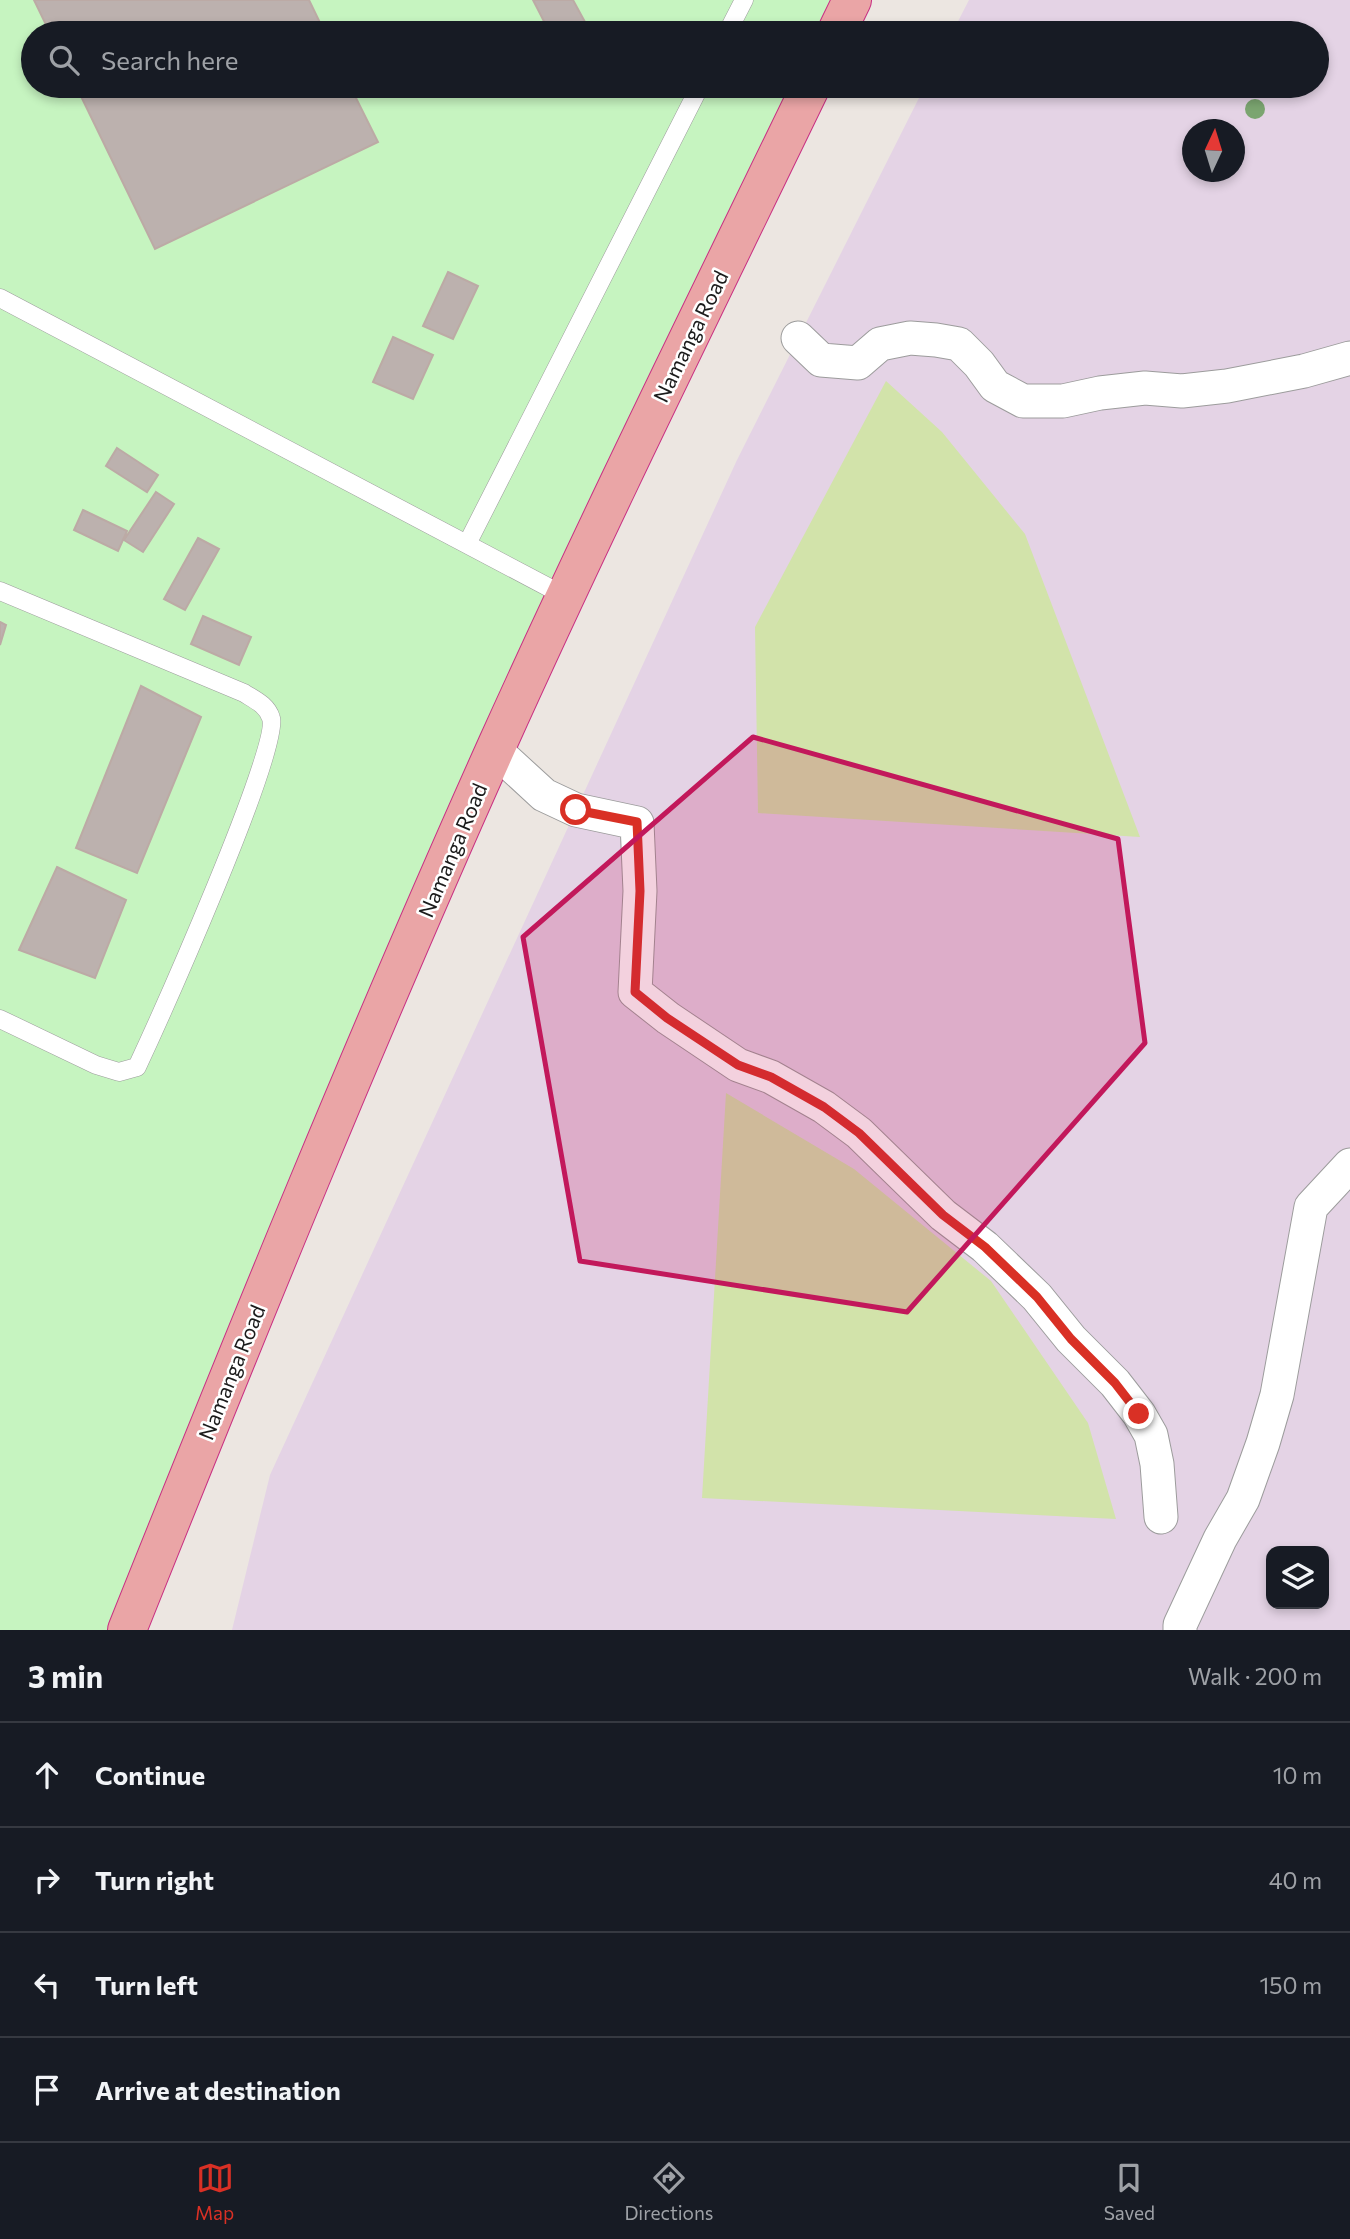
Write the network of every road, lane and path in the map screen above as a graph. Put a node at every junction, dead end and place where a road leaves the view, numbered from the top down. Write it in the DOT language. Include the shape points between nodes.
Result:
graph roads {
  1 [pos="744,0"];
  2 [pos="852,0"];
  3 [pos="733,21"];
  4 [pos="842,21"];
  5 [pos="694,98"];
  6 [pos="805,98"];
  7 [pos="0,298"];
  8 [pos="798,338"];
  9 [pos="1350,358"];
  10 [pos="467,544"];
  11 [pos="0,591"];
  12 [pos="565,596"];
  13 [pos="495,750"];
  14 [pos="0,1019"];
  15 [pos="1350,1165"];
  16 [pos="1161,1517"];
  17 [pos="127,1630"];
  18 [pos="1180,1630"];
  1 -- 3 [label="lane"];
  2 -- 4 [label="highway"];
  5 -- 10 [label="lane"];
  6 -- 12 [label="highway, Namanga Road"];
  7 -- 10 [label="lane"];
  8 -- 9 [label="street" via="821,360 858,363 880,344 910,338 959,344 995,386 1023,401 1063,401 1145,388 1182,391 1227,386"];
  10 -- 12 [label="lane"];
  11 -- 14 [label="lane" via="244,693 265,706 272,720 249,805 137,1067 120,1072 96,1065"];
  12 -- 13 [label="highway, Namanga Road"];
  13 -- 16 [label="street" via="544,795 576,810 637,822 640,891 635,992 738,1065 782,1083 859,1133 1037,1297 1115,1383 1151,1435"];
  13 -- 17 [label="highway, Namanga Road" via="287,1232"];
  15 -- 18 [label="street" via="1311,1207 1277,1395 1263,1443 1243,1499"];
}
